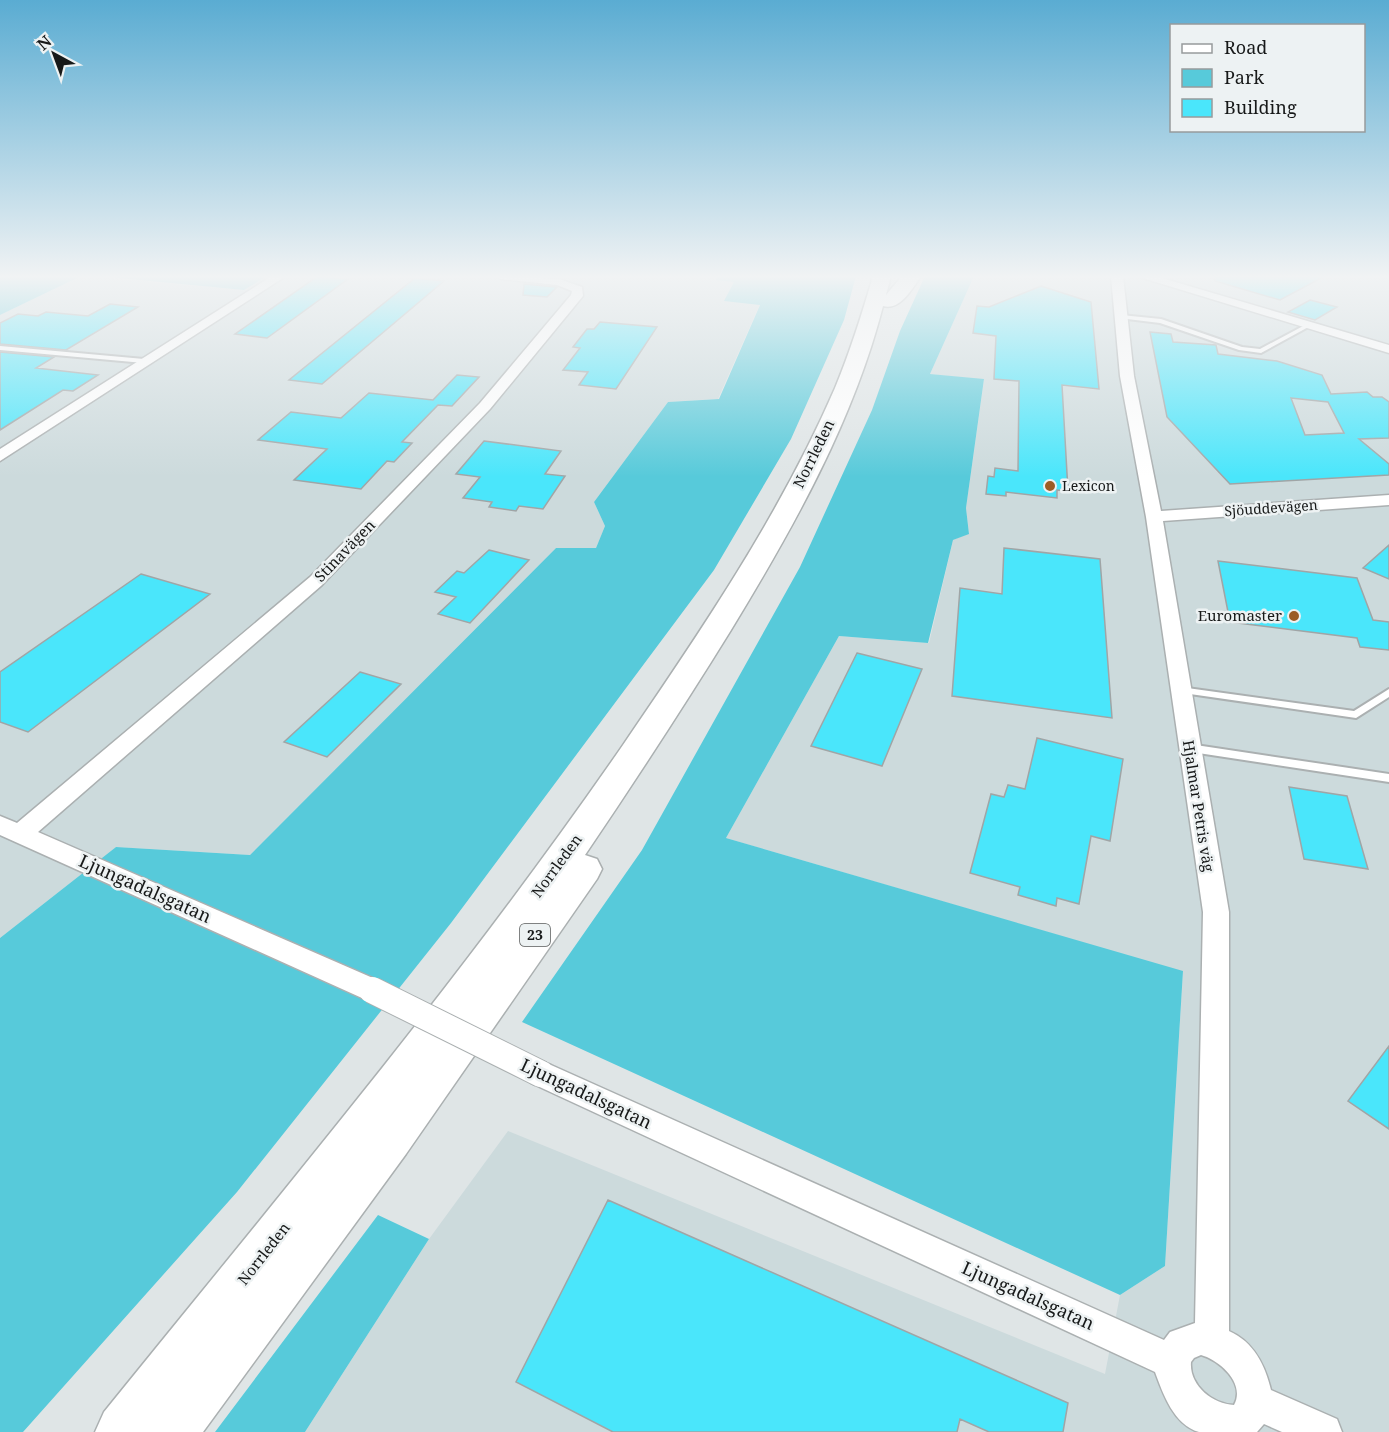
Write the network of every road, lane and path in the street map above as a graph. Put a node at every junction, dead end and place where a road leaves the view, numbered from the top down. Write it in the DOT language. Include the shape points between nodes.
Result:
graph roads {
  1 [pos="172,343"];
  2 [pos="538,343"];
  3 [pos="863,343"];
  4 [pos="875,343"];
  5 [pos="1124,343"];
  6 [pos="1223,343"];
  7 [pos="1277,343"];
  8 [pos="1368,343"];
  9 [pos="0,348"];
  10 [pos="1389,349"];
  11 [pos="144,361"];
  12 [pos="0,456"];
  13 [pos="1389,500"];
  14 [pos="1154,517"];
  15 [pos="1180,690"];
  16 [pos="1389,692"];
  17 [pos="1189,748"];
  18 [pos="1389,778"];
  19 [pos="10,829"];
  20 [pos="1212,1341"];
  21 [pos="1172,1362"];
  22 [pos="1254,1401"];
  23 [pos="1209,1426"];
  24 [pos="124,1432"];
  25 [pos="168,1432"];
  26 [pos="1324,1432"];
  1 -- 11 [label="street"];
  2 -- 19 [label="street, Stinavägen" via="485,406 316,581"];
  3 -- 24 [label="highway, Norrleden / 23" via="817,451 780,521 648,735 558,866 364,1126"];
  4 -- 25 [label="highway, Norrleden / 23" via="856,396 797,524 728,646 668,740 580,873 389,1138"];
  5 -- 14 [label="street, Hjalmar Petris väg"];
  6 -- 7 [label="lane" via="1261,351"];
  8 -- 10 [label="street"];
  9 -- 11 [label="lane"];
  11 -- 12 [label="street"];
  13 -- 14 [label="street, Sjöuddevägen"];
  14 -- 15 [label="street, Hjalmar Petris väg"];
  15 -- 16 [label="lane" via="1356,715"];
  15 -- 17 [label="street, Hjalmar Petris väg"];
  17 -- 18 [label="lane"];
  17 -- 20 [label="street, Hjalmar Petris väg" via="1216,912"];
  19 -- 21 [label="street, Ljungadalsgatan, bridge" via="372,990 540,1074"];
  20 -- 21 [label="street" via="1201,1338 1182,1344"];
  20 -- 22 [label="street" via="1224,1346 1243,1364 1254,1388"];
  21 -- 23 [label="street" via="1181,1395"];
  22 -- 23 [label="street" via="1244,1420"];
  22 -- 26 [label="street"];
}
